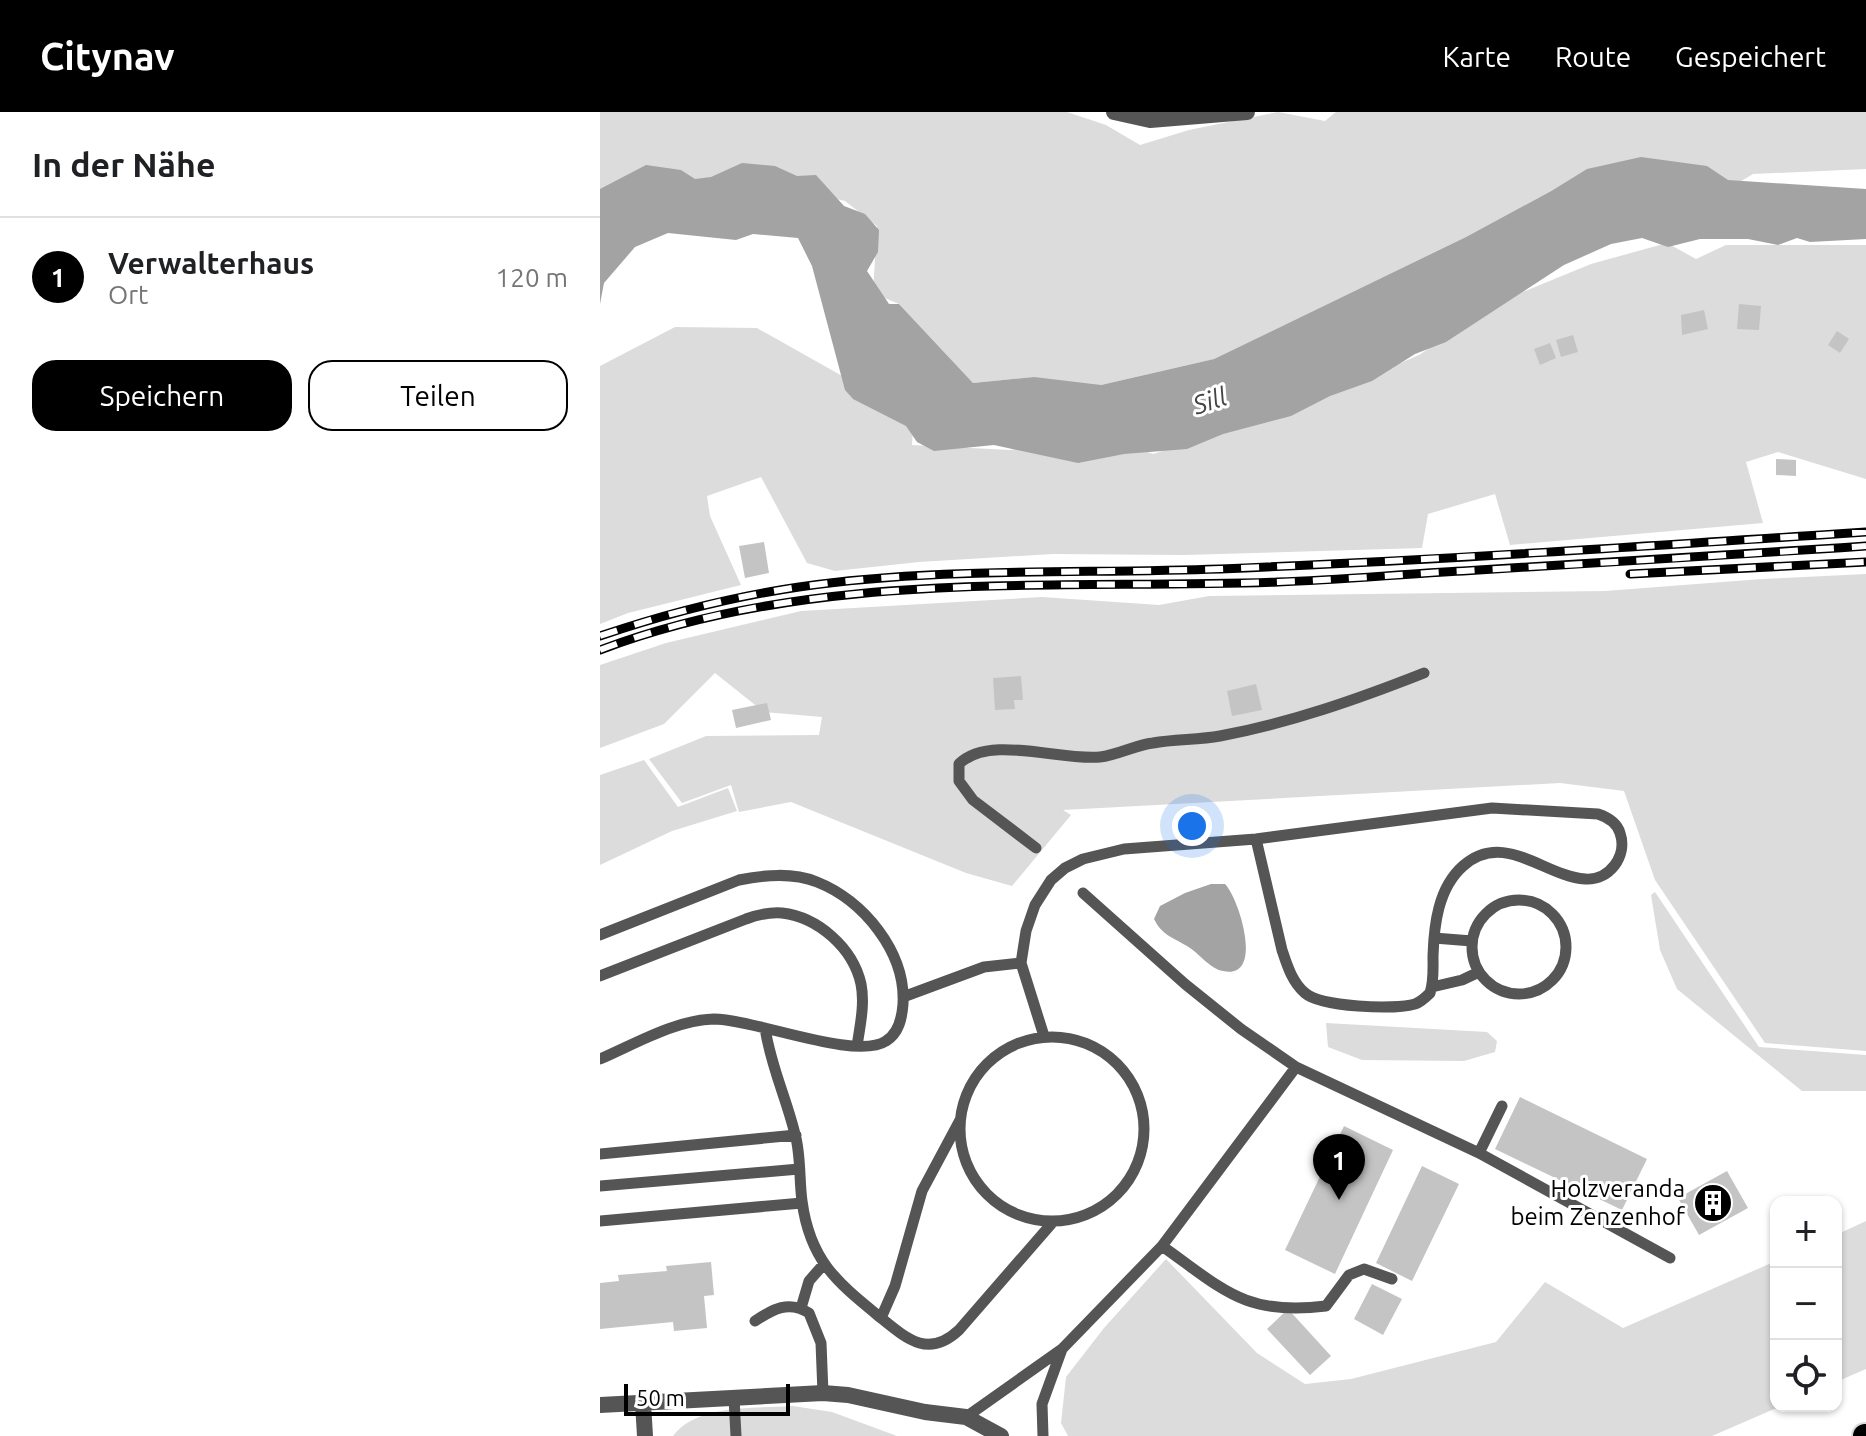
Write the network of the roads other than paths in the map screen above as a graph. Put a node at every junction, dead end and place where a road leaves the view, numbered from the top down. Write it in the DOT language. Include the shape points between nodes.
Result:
graph roads {
  1 [pos="1114,112"];
  2 [pos="1247,112"];
  3 [pos="1424,673"];
  4 [pos="1256,839"];
  5 [pos="1036,848"];
  6 [pos="1083,893"];
  7 [pos="600,935"];
  8 [pos="1434,938"];
  9 [pos="1472,941"];
  10 [pos="1021,963"];
  11 [pos="1479,972"];
  12 [pos="600,976"];
  13 [pos="1432,987"];
  14 [pos="903,997"];
  15 [pos="765,1028"];
  16 [pos="1044,1036"];
  17 [pos="857,1046"];
  18 [pos="600,1059"];
  19 [pos="1296,1067"];
  20 [pos="1502,1106"];
  21 [pos="960,1119"];
  22 [pos="796,1135"];
  23 [pos="1479,1153"];
  24 [pos="600,1154"];
  25 [pos="799,1169"];
  26 [pos="600,1186"];
  27 [pos="802,1203"];
  28 [pos="600,1221"];
  29 [pos="1053,1222"];
  30 [pos="1162,1246"];
  31 [pos="1670,1258"];
  32 [pos="823,1265"];
  33 [pos="1392,1279"];
  34 [pos="801,1308"];
  35 [pos="881,1318"];
  36 [pos="755,1321"];
  37 [pos="1062,1349"];
  38 [pos="823,1393"];
  39 [pos="734,1398"];
  40 [pos="643,1403"];
  41 [pos="600,1405"];
  42 [pos="966,1417"];
  43 [pos="645,1436"];
  44 [pos="736,1436"];
  45 [pos="1001,1436"];
  46 [pos="1043,1436"];
  1 -- 2 [label="street" via="1150,120"];
  3 -- 5 [label="lane" via="1307,714 1219,736 1150,743 1104,757 991,750 969,754 959,764 959,781 973,800"];
  4 -- 8 [label="lane" via="1492,808 1598,814 1618,829 1619,857 1596,878 1581,879 1507,853 1472,859 1447,887"];
  4 -- 10 [label="lane" via="1134,847 1073,863 1040,893 1029,918"];
  4 -- 13 [label="lane" via="1286,964 1306,993 1321,1002 1408,1005 1424,999"];
  6 -- 19 [label="lane" via="1207,1002"];
  7 -- 14 [label="lane" via="739,880 805,878 828,886 864,914 898,967"];
  8 -- 9 [label="lane"];
  8 -- 13 [label="lane"];
  9 -- 11 [label="lane"];
  9 -- 11 [label="lane" via="1485,914 1511,900 1540,904 1561,925 1566,939 1561,969 1537,991 1505,992"];
  10 -- 14 [label="lane" via="984,967"];
  10 -- 16 [label="lane"];
  11 -- 13 [label="lane"];
  12 -- 17 [label="lane" via="746,919 770,913 804,919 827,932 854,964 862,998"];
  14 -- 17 [label="lane" via="893,1037 874,1046"];
  15 -- 17 [label="lane"];
  15 -- 18 [label="lane" via="701,1020"];
  15 -- 22 [label="lane"];
  16 -- 21 [label="lane" via="1007,1049 984,1067 968,1091"];
  16 -- 29 [label="lane" via="1094,1047 1118,1066 1136,1091 1144,1121 1142,1151 1129,1180 1109,1202 1082,1217"];
  19 -- 23 [label="lane"];
  19 -- 30 [label="lane"];
  20 -- 23 [label="lane"];
  21 -- 29 [label="lane" via="962,1149 984,1190 1021,1216"];
  21 -- 35 [label="lane" via="922,1191"];
  22 -- 24 [label="lane"];
  22 -- 25 [label="lane"];
  23 -- 31 [label="lane"];
  25 -- 26 [label="lane"];
  25 -- 27 [label="lane"];
  27 -- 28 [label="lane"];
  27 -- 32 [label="lane"];
  29 -- 35 [label="lane" via="943,1342 919,1343"];
  30 -- 33 [label="lane" via="1243,1301 1266,1306 1326,1306 1349,1275 1364,1269"];
  30 -- 37 [label="lane"];
  32 -- 34 [label="lane" via="809,1281"];
  32 -- 35 [label="lane"];
  34 -- 36 [label="lane" via="781,1307"];
  34 -- 38 [label="lane" via="816,1325 821,1343"];
  37 -- 42 [label="lane"];
  37 -- 46 [label="lane" via="1042,1404"];
  38 -- 39 [label="street"];
  38 -- 42 [label="street"];
  39 -- 40 [label="street"];
  39 -- 44 [label="lane"];
  40 -- 41 [label="street"];
  40 -- 43 [label="street"];
  42 -- 45 [label="street"];
}
